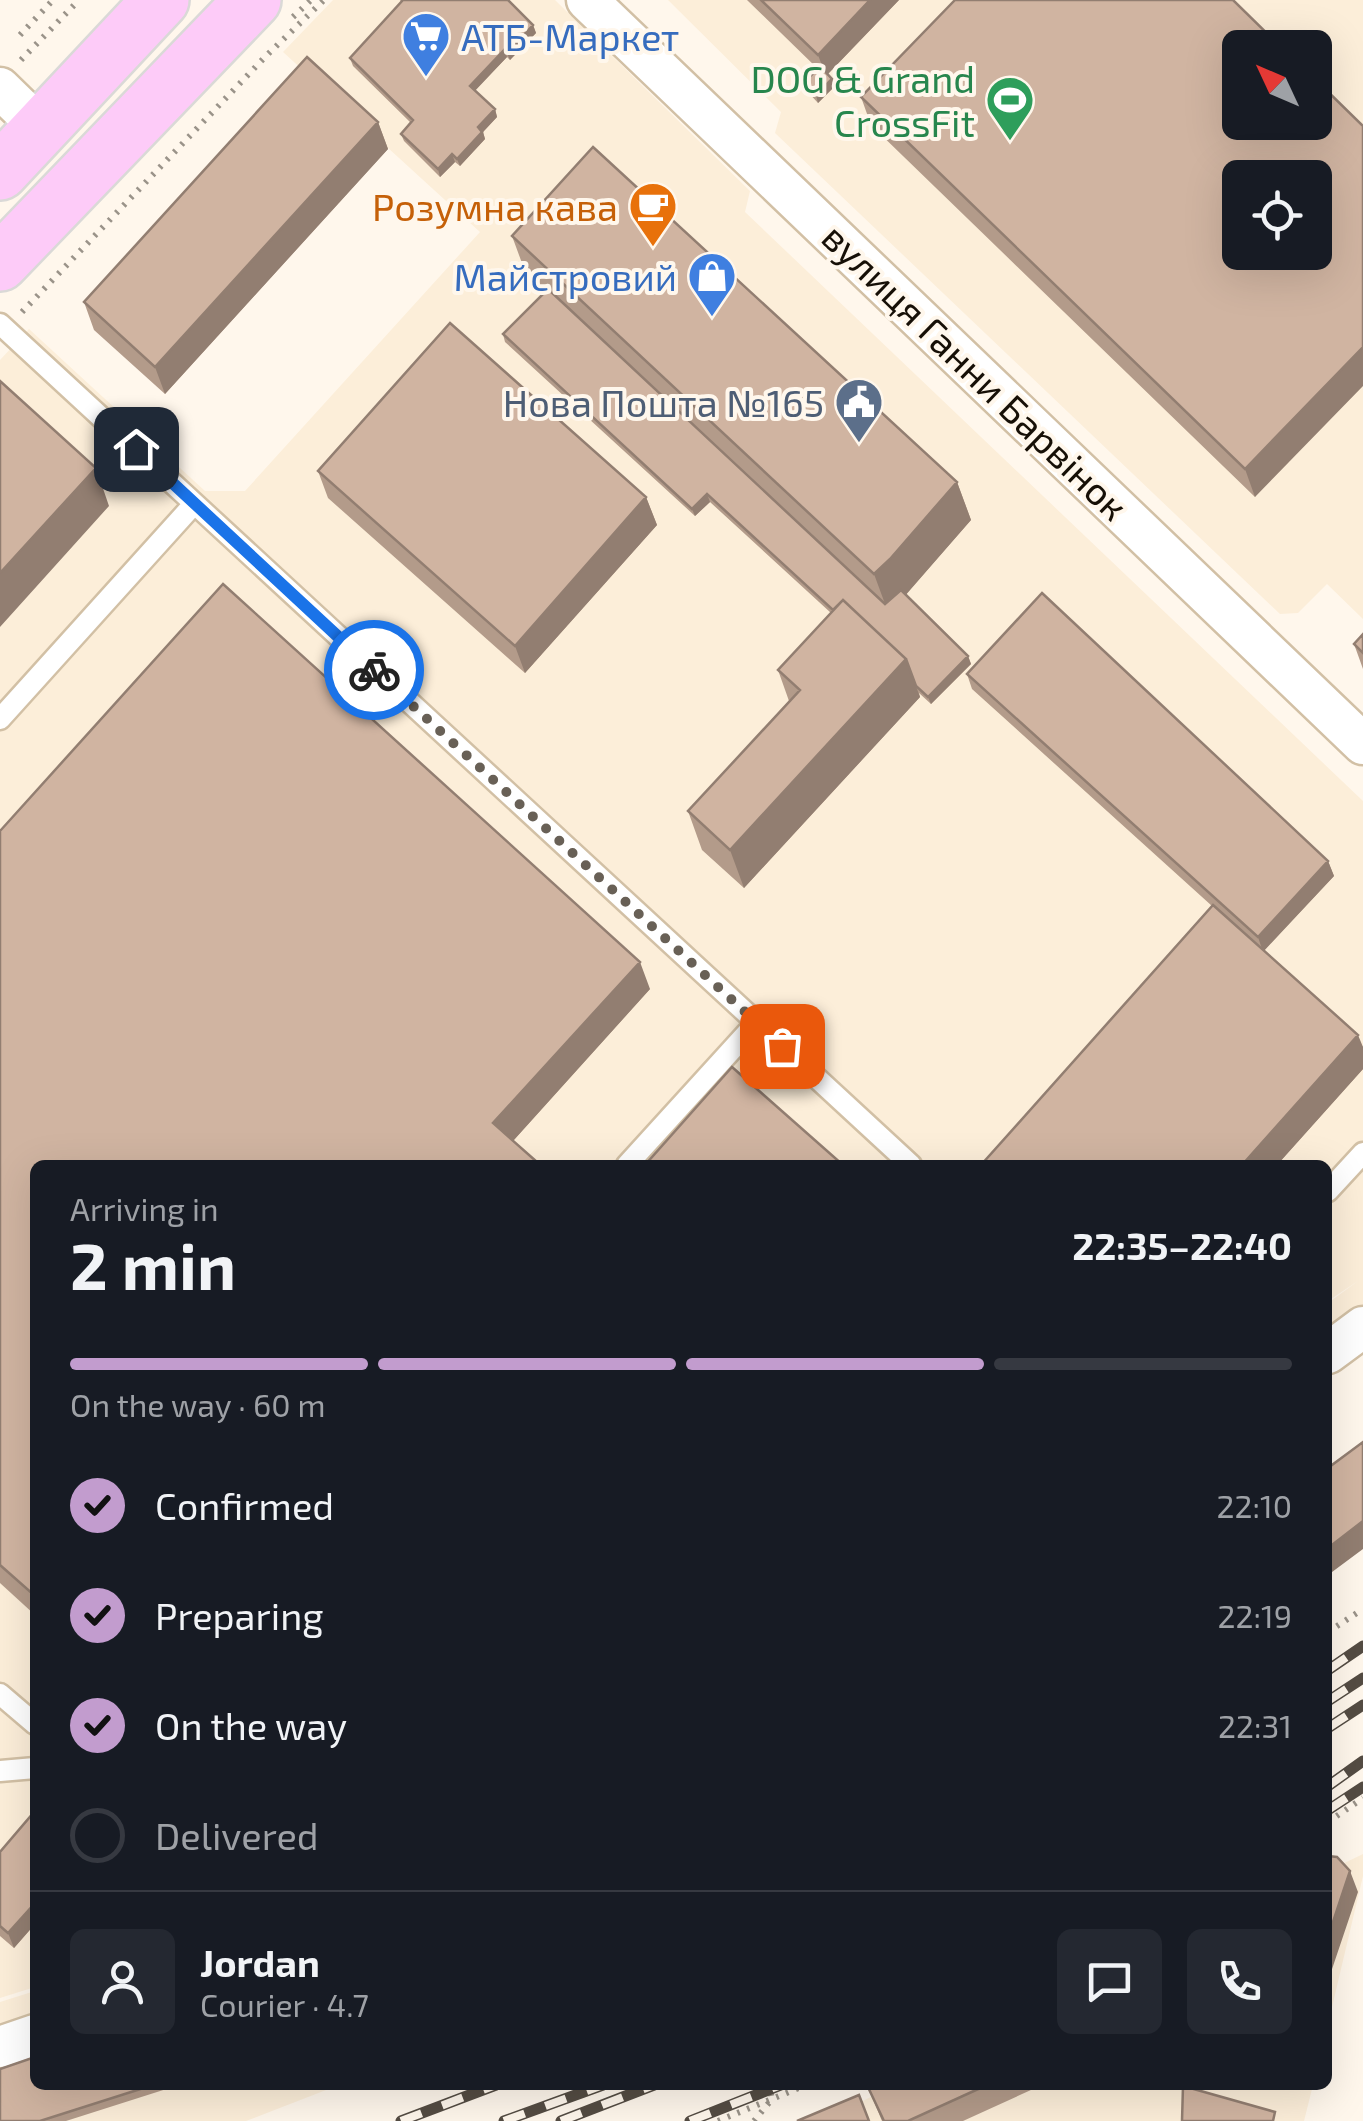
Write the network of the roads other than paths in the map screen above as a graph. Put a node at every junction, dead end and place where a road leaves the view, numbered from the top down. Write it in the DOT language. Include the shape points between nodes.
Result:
graph roads {
  1 [pos="161,0"];
  2 [pos="252,0"];
  3 [pos="587,0"];
  4 [pos="7,78"];
  5 [pos="41,128"];
  6 [pos="0,172"];
  7 [pos="25,273"];
  8 [pos="0,324"];
  9 [pos="194,504"];
  10 [pos="0,719"];
  11 [pos="1363,744"];
  12 [pos="757,1022"];
  13 [pos="1363,1154"];
  14 [pos="631,1160"];
  15 [pos="906,1160"];
  16 [pos="1332,1187"];
  17 [pos="1363,1327"];
  18 [pos="1332,1350"];
  19 [pos="0,1694"];
  20 [pos="30,1720"];
  21 [pos="30,1768"];
  22 [pos="0,1770"];
  23 [pos="30,2036"];
  24 [pos="0,2047"];
  1 -- 5 [label="main road"];
  2 -- 7 [label="main road"];
  3 -- 11 [label="street, вулиця Ганни Барвінок"];
  4 -- 5 [label="street"];
  5 -- 6 [label="main road"];
  8 -- 9 [label="lane"];
  9 -- 10 [label="lane"];
  9 -- 12 [label="lane"];
  12 -- 14 [label="lane"];
  12 -- 15 [label="lane"];
  13 -- 16 [label="lane"];
  17 -- 18 [label="street"];
  19 -- 20 [label="lane"];
  21 -- 22 [label="lane"];
  23 -- 24 [label="street"];
}
